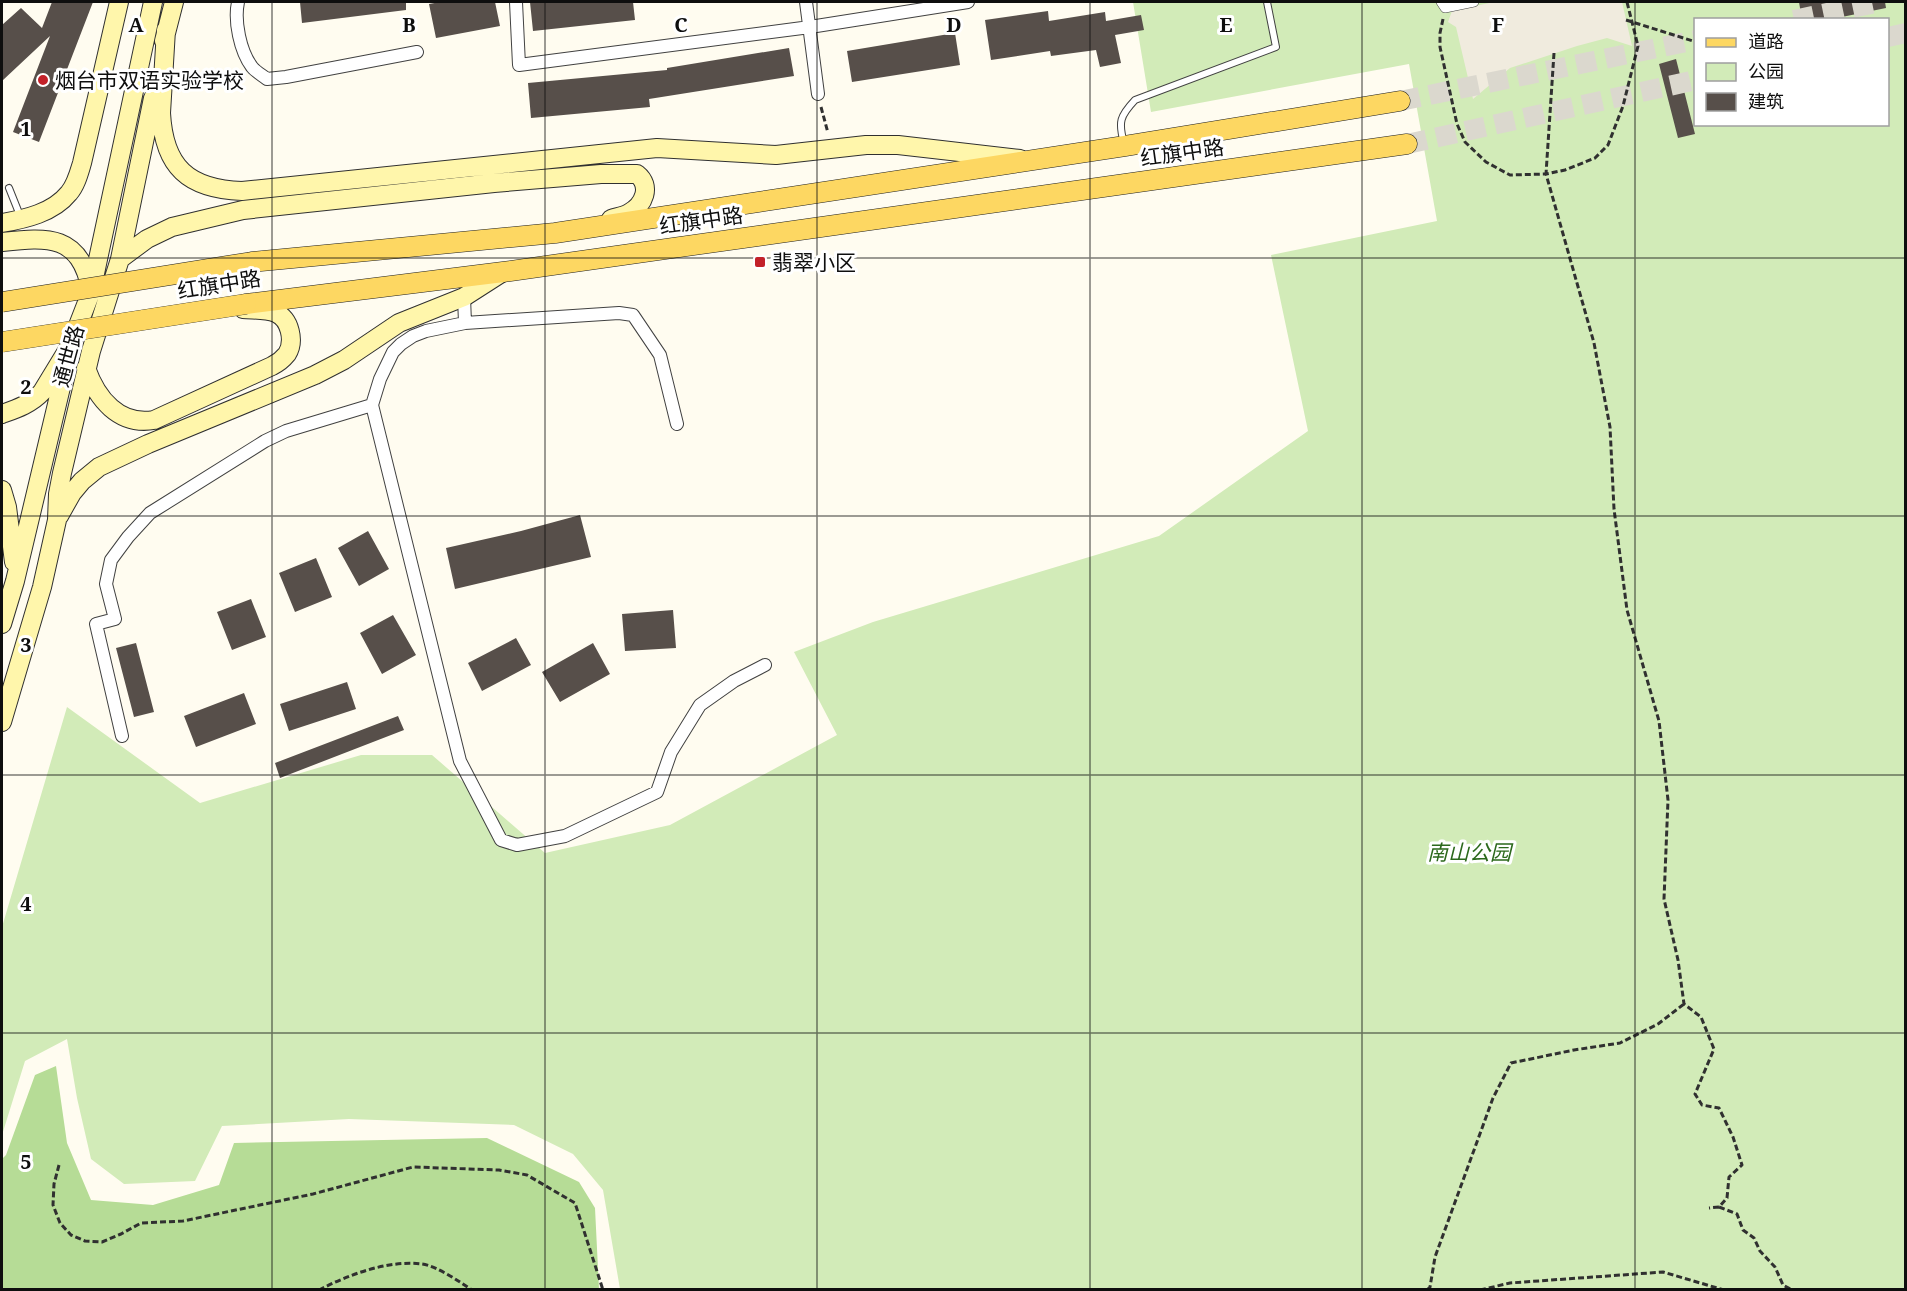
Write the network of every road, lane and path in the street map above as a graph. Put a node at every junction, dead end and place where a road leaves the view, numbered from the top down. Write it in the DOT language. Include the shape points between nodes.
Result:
graph roads {
  1 [pos="119,2"];
  2 [pos="153,2"];
  3 [pos="174,2"];
  4 [pos="238,2"];
  5 [pos="516,2"];
  6 [pos="806,2"];
  7 [pos="968,2"];
  8 [pos="1267,2"];
  9 [pos="1474,2"];
  10 [pos="1627,2"];
  11 [pos="1443,5"];
  12 [pos="1626,20"];
  13 [pos="810,27"];
  14 [pos="166,30"];
  15 [pos="1694,42"];
  16 [pos="417,52"];
  17 [pos="1554,53"];
  18 [pos="819,100"];
  19 [pos="1400,101"];
  20 [pos="828,134"];
  21 [pos="1407,144"];
  22 [pos="1125,146"];
  23 [pos="1031,160"];
  24 [pos="1546,174"];
  25 [pos="9,188"];
  26 [pos="22,220"];
  27 [pos="2,223"];
  28 [pos="555,233"];
  29 [pos="2,242"];
  30 [pos="120,259"];
  31 [pos="503,272"];
  32 [pos="91,292"];
  33 [pos="464,297"];
  34 [pos="2,302"];
  35 [pos="223,308"];
  36 [pos="465,323"];
  37 [pos="2,342"];
  38 [pos="70,346"];
  39 [pos="87,368"];
  40 [pos="372,405"];
  41 [pos="2,414"];
  42 [pos="677,424"];
  43 [pos="2,490"];
  44 [pos="57,520"];
  45 [pos="15,581"];
  46 [pos="2,624"];
  47 [pos="765,665"];
  48 [pos="2,722"];
  49 [pos="122,736"];
  50 [pos="1684,1004"];
  51 [pos="59,1165"];
  52 [pos="1719,1207"];
  53 [pos="1709,1208"];
  54 [pos="319,1290"];
  55 [pos="472,1290"];
  56 [pos="603,1290"];
  57 [pos="1427,1290"];
  58 [pos="1480,1290"];
  59 [pos="1724,1290"];
  60 [pos="1792,1290"];
  1 -- 26 [label="main road" via="76,180 61,201"];
  2 -- 32 [label="main road"];
  3 -- 14 [label="main road, 通世路"];
  4 -- 16 [label="street" via="241,48 253,68 267,79"];
  5 -- 13 [label="street" via="519,65"];
  6 -- 13 [label="street"];
  7 -- 13 [label="street"];
  8 -- 22 [label="lane" via="1276,46 1135,100 1122,113 1120,130"];
  9 -- 11 [label="street"];
  10 -- 24 [label="path" via="1638,46 1623,106 1608,145 1595,158"];
  11 -- 24 [label="path" via="1440,47 1457,124 1465,142 1486,162 1510,175"];
  12 -- 15 [label="path"];
  13 -- 18 [label="street"];
  14 -- 23 [label="main road" via="161,113 168,150 178,170 200,183 225,190 657,148 776,155 898,145"];
  14 -- 30 [label="main road, 通世路"];
  17 -- 24 [label="path"];
  18 -- 20 [label="path"];
  19 -- 22 [label="main road, 红旗中路"];
  21 -- 31 [label="main road, 红旗中路"];
  22 -- 23 [label="main road, 红旗中路"];
  23 -- 28 [label="main road, 红旗中路"];
  24 -- 50 [label="path" via="1594,343 1610,427 1614,509 1627,610 1659,721 1668,800 1664,899"];
  25 -- 26 [label="lane"];
  26 -- 27 [label="main road"];
  28 -- 30 [label="main road" via="628,214 643,199 646,189 642,179 637,174 601,174 243,210 172,227"];
  28 -- 34 [label="main road, 红旗中路, bridge" via="252,262"];
  29 -- 32 [label="main road" via="37,238 59,241 82,263"];
  30 -- 39 [label="main road, 通世路"];
  31 -- 33 [label="main road"];
  31 -- 35 [label="main road, 红旗中路, bridge"];
  32 -- 38 [label="main road"];
  33 -- 36 [label="street"];
  33 -- 44 [label="main road" via="399,322 315,375 99,467 81,481"];
  35 -- 37 [label="main road, 红旗中路, bridge"];
  35 -- 39 [label="main road" via="279,315 290,332 288,353 272,366 166,415 142,422 114,410 94,386"];
  36 -- 40 [label="street" via="426,331 401,344 380,379"];
  36 -- 42 [label="street" via="633,315 660,355"];
  38 -- 41 [label="main road" via="36,399"];
  38 -- 45 [label="main road, 通世路"];
  39 -- 44 [label="main road, 通世路" via="62,473"];
  40 -- 47 [label="street" via="460,761 501,840 517,845 565,836 657,792 671,752 700,705"];
  40 -- 49 [label="street" via="305,424 265,441 150,513 128,537 111,560 106,584 115,619 96,624"];
  43 -- 45 [label="main road" via="12,537"];
  44 -- 48 [label="main road, 通世路"];
  45 -- 46 [label="main road, 通世路"];
  50 -- 52 [label="path" via="1701,1017 1714,1049 1695,1094 1702,1105 1719,1108 1742,1165 1729,1177 1727,1198"];
  50 -- 57 [label="path" via="1658,1024 1620,1043 1511,1063 1489,1109 1435,1257"];
  51 -- 56 [label="path" via="53,1205 60,1223 70,1235 102,1242 141,1222 183,1221 314,1194 413,1167 499,1170 527,1175 575,1203"];
  52 -- 53 [label="path"];
  52 -- 60 [label="path" via="1737,1214 1743,1230 1755,1238 1783,1285"];
  54 -- 55 [label="path" via="343,1278 389,1265 424,1264"];
  58 -- 59 [label="path" via="1510,1283 1663,1272"];
}
